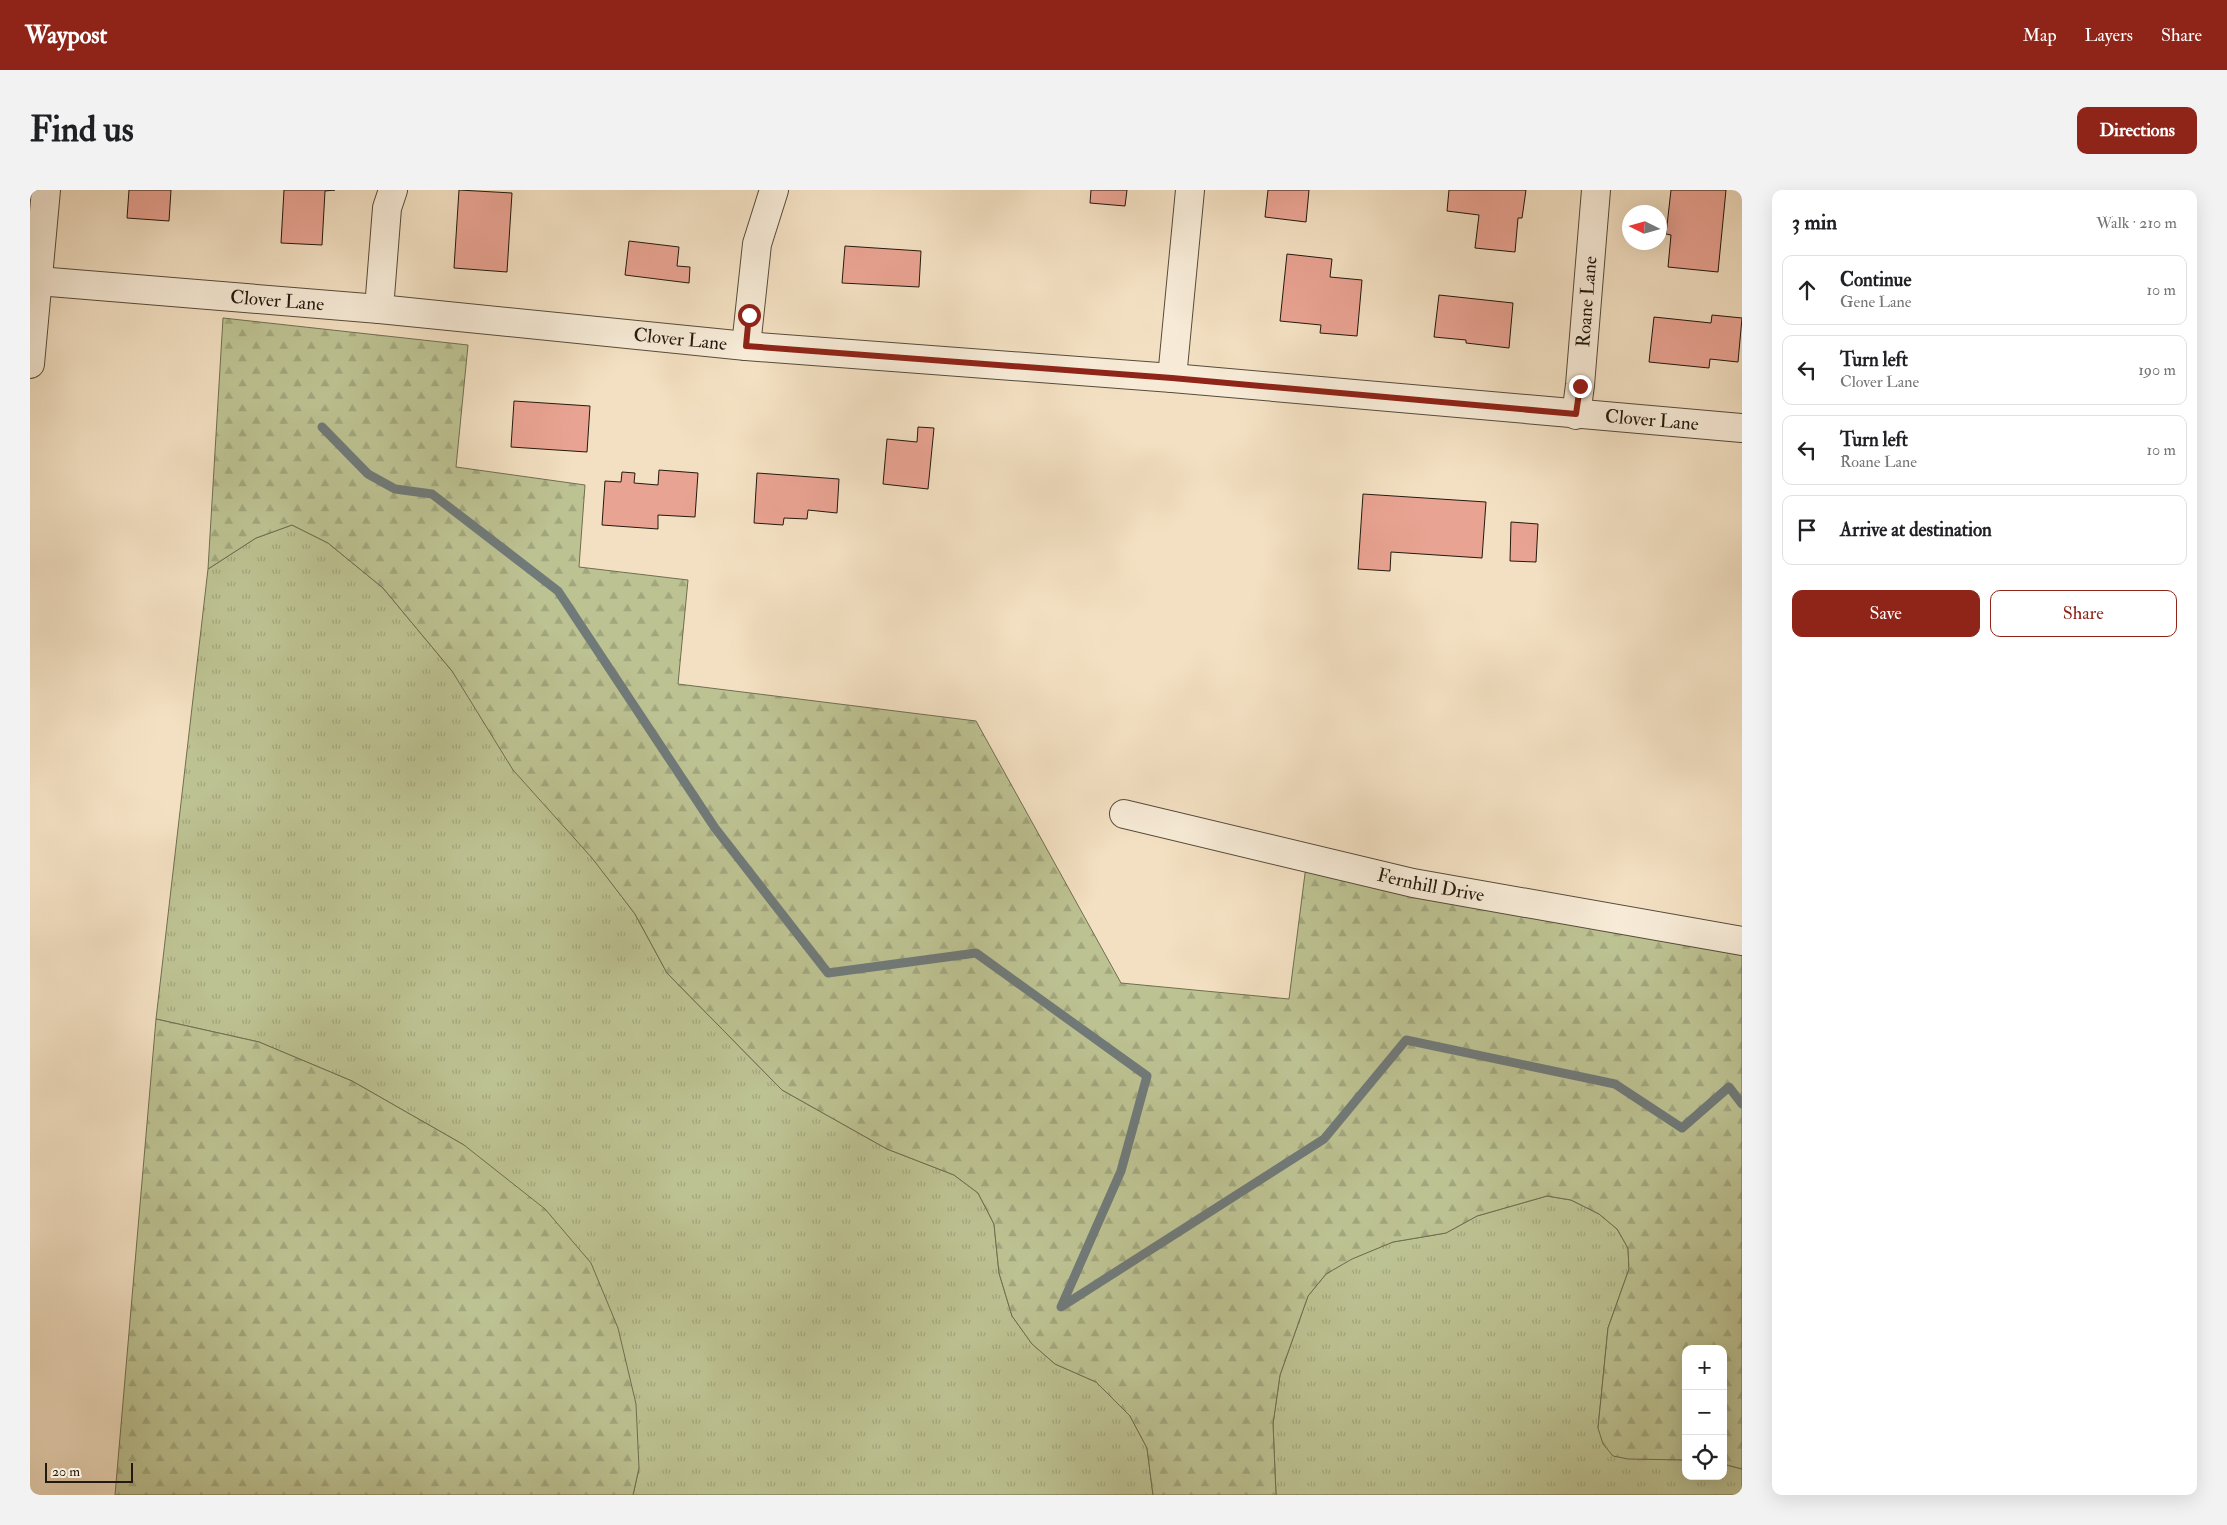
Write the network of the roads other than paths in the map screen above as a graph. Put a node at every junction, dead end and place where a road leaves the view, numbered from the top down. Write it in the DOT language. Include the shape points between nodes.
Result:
graph roads {
  1 [pos="46,190"];
  2 [pos="393,190"];
  3 [pos="774,190"];
  4 [pos="1190,190"];
  5 [pos="1596,190"];
  6 [pos="38,281"];
  7 [pos="379,309"];
  8 [pos="746,346"];
  9 [pos="30,364"];
  10 [pos="1172,378"];
  11 [pos="1576,414"];
  12 [pos="1742,428"];
  13 [pos="1124,814"];
  14 [pos="1742,941"];
  1 -- 6 [label="street"];
  2 -- 7 [label="street" via="388,208"];
  3 -- 8 [label="street" via="757,244"];
  4 -- 10 [label="street"];
  5 -- 11 [label="street, Roane Lane"];
  6 -- 7 [label="street, Clover Lane"];
  6 -- 9 [label="street"];
  7 -- 8 [label="street, Clover Lane"];
  8 -- 10 [label="street, Clover Lane"];
  10 -- 11 [label="street, Clover Lane"];
  11 -- 12 [label="street, Clover Lane"];
  13 -- 14 [label="street, Fernhill Drive" via="1413,883"];
}
